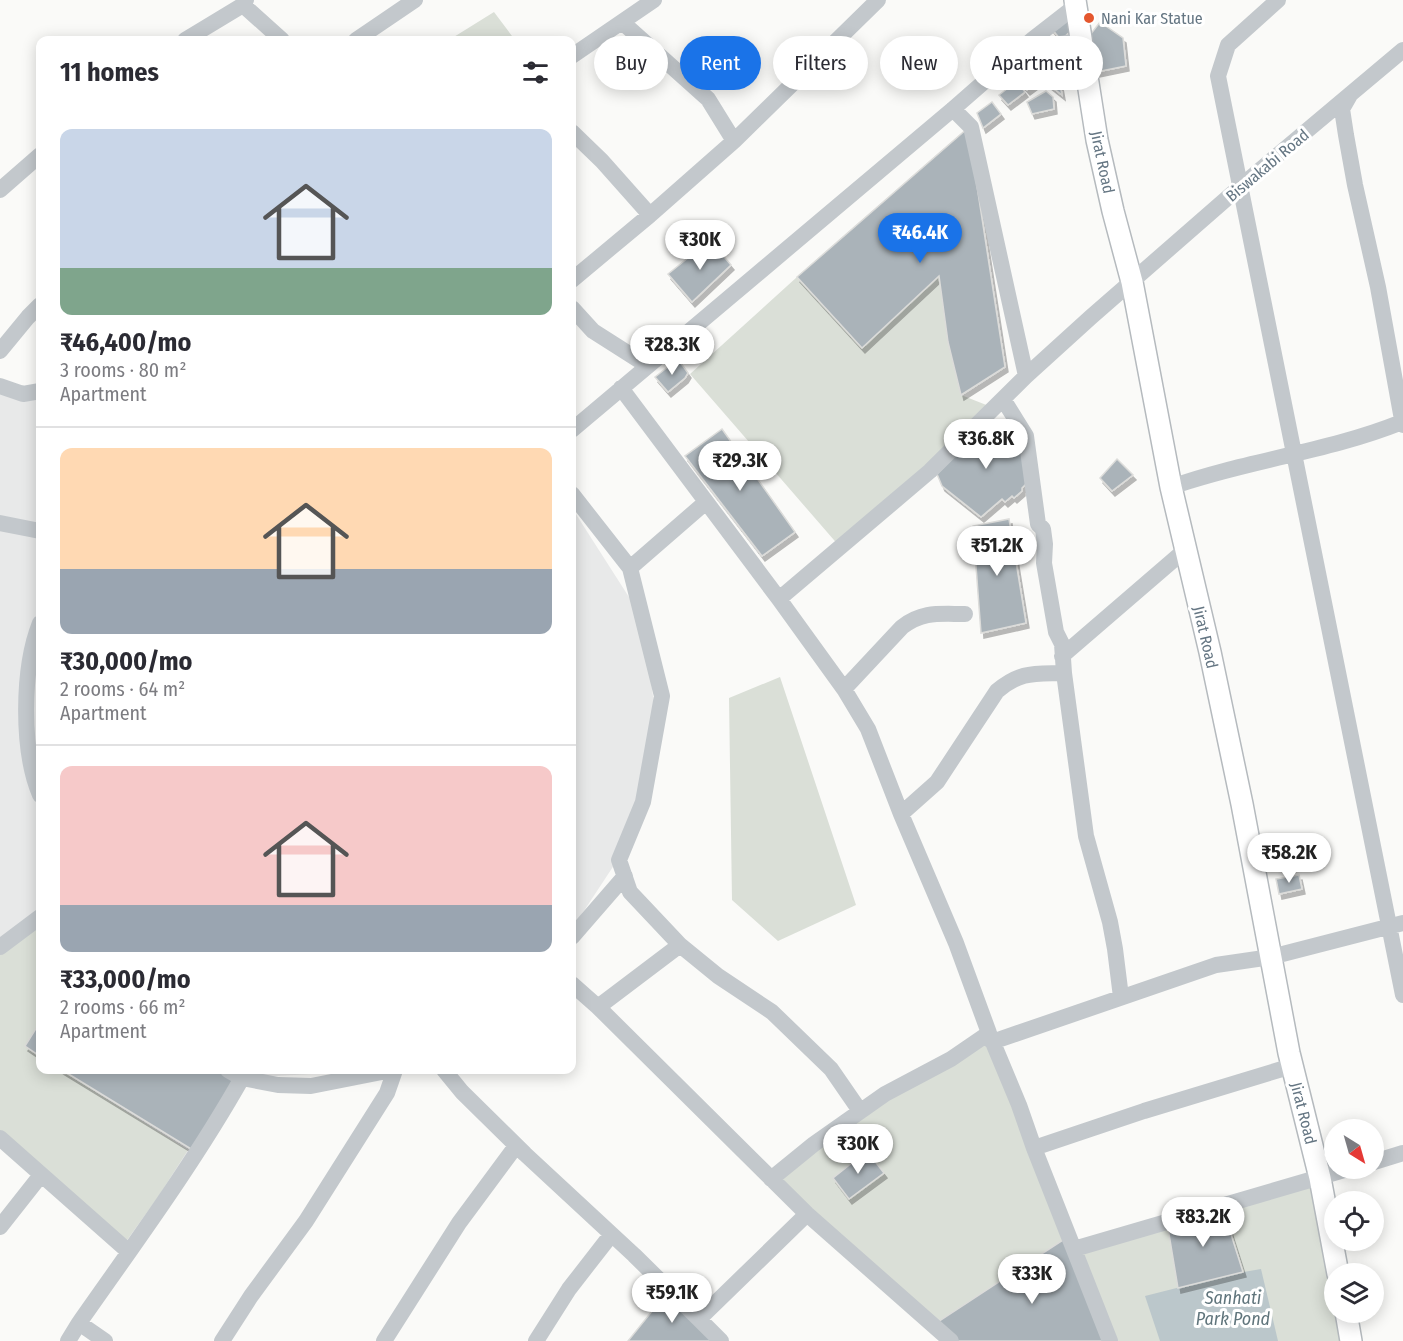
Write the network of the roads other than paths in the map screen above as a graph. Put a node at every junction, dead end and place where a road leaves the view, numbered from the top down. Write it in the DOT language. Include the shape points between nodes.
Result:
graph roads {
  1 [pos="415,0"];
  2 [pos="654,0"];
  3 [pos="878,0"];
  4 [pos="1278,0"];
  5 [pos="1076,1"];
  6 [pos="244,2"];
  7 [pos="622,22"];
  8 [pos="191,36"];
  9 [pos="278,36"];
  10 [pos="362,36"];
  11 [pos="1037,36"];
  12 [pos="1081,36"];
  13 [pos="1403,50"];
  14 [pos="576,53"];
  15 [pos="975,90"];
  16 [pos="1090,90"];
  17 [pos="1350,94"];
  18 [pos="953,109"];
  19 [pos="576,136"];
  20 [pos="734,141"];
  21 [pos="36,158"];
  22 [pos="1241,186"];
  23 [pos="0,190"];
  24 [pos="650,215"];
  25 [pos="576,276"];
  26 [pos="1132,282"];
  27 [pos="36,309"];
  28 [pos="576,312"];
  29 [pos="0,351"];
  30 [pos="648,366"];
  31 [pos="1026,376"];
  32 [pos="0,386"];
  33 [pos="621,388"];
  34 [pos="36,392"];
  35 [pos="1003,399"];
  36 [pos="1402,417"];
  37 [pos="576,427"];
  38 [pos="1295,454"];
  39 [pos="1171,487"];
  40 [pos="576,499"];
  41 [pos="706,502"];
  42 [pos="0,523"];
  43 [pos="36,530"];
  44 [pos="1185,550"];
  45 [pos="630,568"];
  46 [pos="779,599"];
  47 [pos="965,614"];
  48 [pos="36,634"];
  49 [pos="1062,656"];
  50 [pos="1064,673"];
  51 [pos="844,689"];
  52 [pos="36,777"];
  53 [pos="901,814"];
  54 [pos="625,876"];
  55 [pos="36,920"];
  56 [pos="1396,925"];
  57 [pos="576,932"];
  58 [pos="680,945"];
  59 [pos="0,947"];
  60 [pos="1271,957"];
  61 [pos="576,988"];
  62 [pos="1403,995"];
  63 [pos="1121,997"];
  64 [pos="598,1007"];
  65 [pos="990,1037"];
  66 [pos="1292,1066"];
  67 [pos="235,1074"];
  68 [pos="372,1074"];
  69 [pos="392,1074"];
  70 [pos="447,1074"];
  71 [pos="860,1111"];
  72 [pos="0,1138"];
  73 [pos="516,1146"];
  74 [pos="1034,1148"];
  75 [pos="1403,1153"];
  76 [pos="1384,1159"];
  77 [pos="42,1175"];
  78 [pos="1324,1177"];
  79 [pos="1320,1178"];
  80 [pos="771,1179"];
  81 [pos="807,1214"];
  82 [pos="0,1227"];
  83 [pos="611,1235"];
  84 [pos="1074,1249"];
  85 [pos="129,1252"];
  86 [pos="1336,1263"];
  87 [pos="699,1319"];
  88 [pos="79,1323"];
  89 [pos="1348,1323"];
  90 [pos="68,1341"];
  91 [pos="105,1341"];
  92 [pos="222,1341"];
  93 [pos="384,1341"];
  94 [pos="536,1341"];
  95 [pos="721,1341"];
  96 [pos="951,1341"];
  97 [pos="1110,1341"];
  98 [pos="1351,1341"];
  1 -- 10 [label="street"];
  2 -- 7 [label="street"];
  3 -- 20 [label="street"];
  4 -- 22 [label="street" via="1228,45 1218,76"];
  5 -- 11 [label="street" via="1070,11"];
  5 -- 12 [label="main road, Jirat Road"];
  6 -- 8 [label="street"];
  6 -- 9 [label="street"];
  7 -- 14 [label="street"];
  7 -- 20 [label="street" via="708,99"];
  13 -- 17 [label="street, Biswakabi Road"];
  15 -- 18 [label="street"];
  16 -- 26 [label="main road, Jirat Road" via="1097,140"];
  17 -- 22 [label="street, Biswakabi Road"];
  17 -- 36 [label="street" via="1342,109"];
  18 -- 30 [label="street"];
  18 -- 31 [label="street" via="971,127"];
  19 -- 24 [label="street"];
  20 -- 24 [label="street"];
  21 -- 23 [label="street"];
  22 -- 26 [label="street, Biswakabi Road"];
  22 -- 38 [label="street"];
  24 -- 25 [label="street"];
  26 -- 31 [label="street, Biswakabi Road"];
  26 -- 39 [label="main road, Jirat Road"];
  27 -- 29 [label="street"];
  28 -- 30 [label="street" via="593,331"];
  30 -- 33 [label="street"];
  31 -- 35 [label="street, Biswakabi Road"];
  32 -- 34 [label="street" via="23,394"];
  33 -- 37 [label="street"];
  33 -- 41 [label="street"];
  35 -- 46 [label="street, Biswakabi Road" via="930,471"];
  35 -- 49 [label="street" via="1026,436"];
  36 -- 38 [label="street" via="1366,436"];
  38 -- 39 [label="street" via="1235,466"];
  38 -- 56 [label="street"];
  39 -- 44 [label="main road, Jirat Road"];
  40 -- 45 [label="street"];
  41 -- 45 [label="street"];
  41 -- 46 [label="street"];
  42 -- 43 [label="street"];
  44 -- 49 [label="street"];
  44 -- 60 [label="main road, Jirat Road" via="1210,652"];
  45 -- 54 [label="street" via="662,696 643,802 619,860"];
  46 -- 51 [label="street"];
  47 -- 51 [label="street" via="913,619"];
  48 -- 52 [label="street" via="27,686 27,738"];
  49 -- 50 [label="street"];
  50 -- 53 [label="street" via="1025,674 997,691 937,782"];
  50 -- 63 [label="street" via="1086,836 1110,922"];
  51 -- 53 [label="street" via="868,729"];
  53 -- 65 [label="street" via="956,943"];
  54 -- 57 [label="street"];
  54 -- 58 [label="street" via="630,892"];
  55 -- 59 [label="street"];
  56 -- 60 [label="street"];
  56 -- 62 [label="street"];
  58 -- 64 [label="street"];
  58 -- 71 [label="street" via="718,976 772,1011 831,1069"];
  60 -- 63 [label="street" via="1216,965"];
  60 -- 66 [label="main road, Jirat Road"];
  61 -- 64 [label="street"];
  63 -- 65 [label="street"];
  64 -- 80 [label="street"];
  65 -- 71 [label="street"];
  65 -- 74 [label="street"];
  66 -- 74 [label="street"];
  66 -- 79 [label="main road, Jirat Road"];
  67 -- 68 [label="street" via="278,1085 311,1086"];
  67 -- 85 [label="street" via="225,1108"];
  69 -- 92 [label="street" via="387,1093 306,1221"];
  70 -- 73 [label="street"];
  71 -- 80 [label="street"];
  72 -- 77 [label="street"];
  73 -- 83 [label="street"];
  73 -- 93 [label="street" via="459,1223"];
  74 -- 84 [label="street"];
  75 -- 76 [label="street"];
  77 -- 82 [label="street"];
  77 -- 85 [label="street"];
  78 -- 79 [label="street"];
  79 -- 84 [label="street"];
  79 -- 86 [label="main road, Jirat Road"];
  80 -- 81 [label="street"];
  81 -- 87 [label="street"];
  81 -- 96 [label="street"];
  83 -- 87 [label="street"];
  83 -- 94 [label="street" via="569,1289"];
  84 -- 97 [label="street"];
  85 -- 88 [label="street"];
  87 -- 95 [label="street"];
  88 -- 90 [label="street"];
  88 -- 91 [label="street"];
  89 -- 98 [label="main road"];
}
